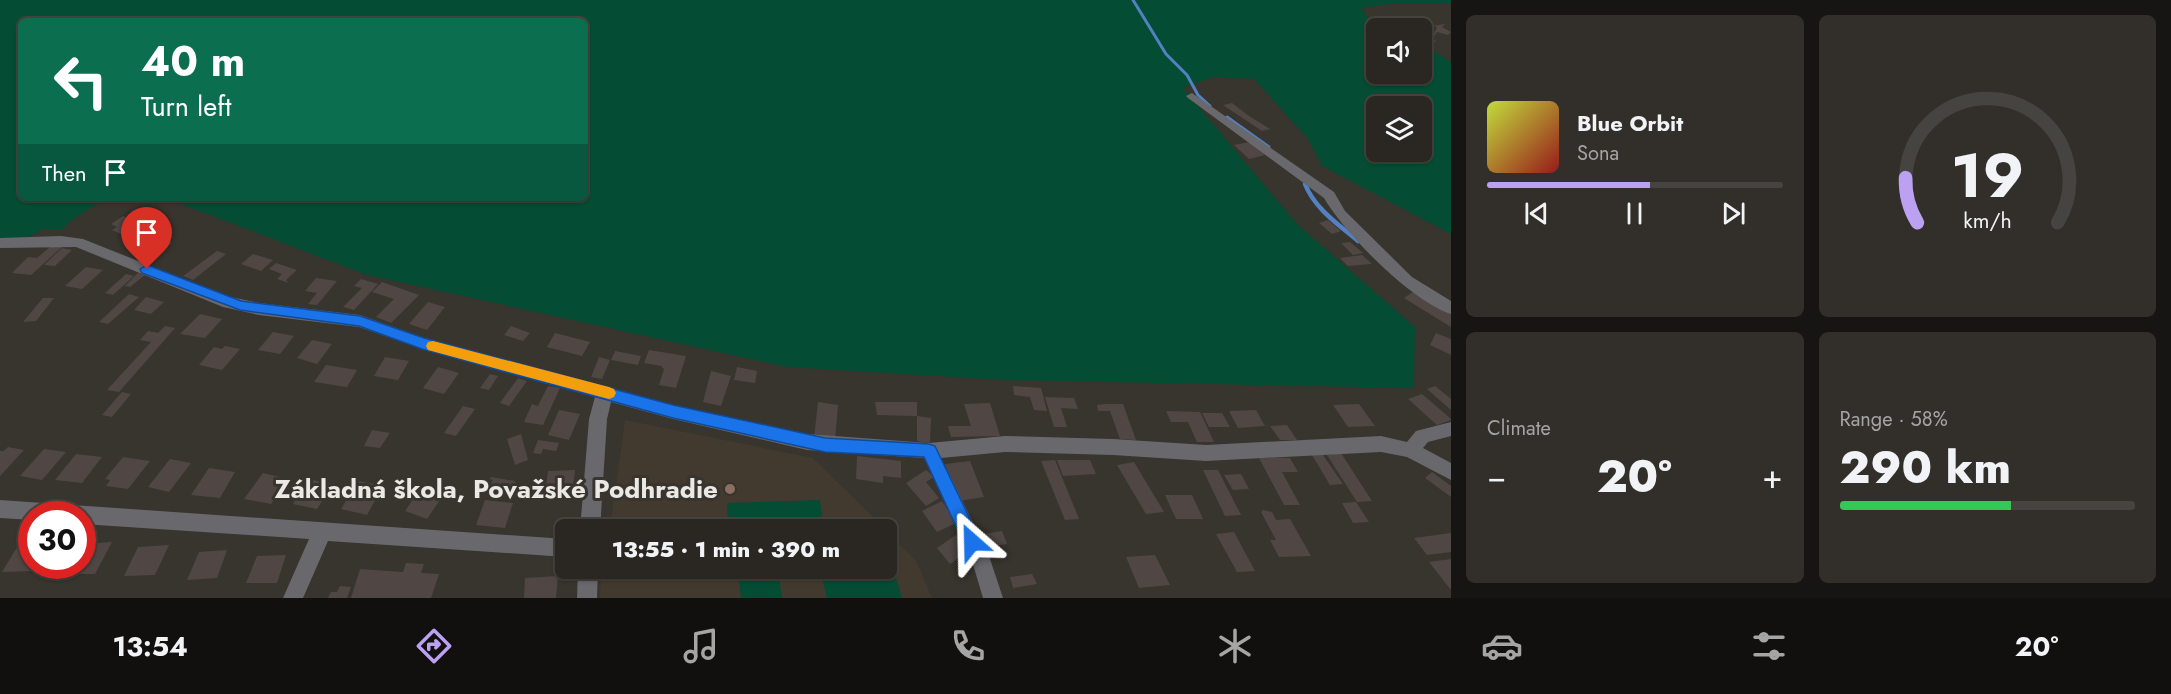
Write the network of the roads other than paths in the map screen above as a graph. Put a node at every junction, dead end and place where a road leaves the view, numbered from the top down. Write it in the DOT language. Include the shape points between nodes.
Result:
graph roads {
  1 [pos="1192,96"];
  2 [pos="0,243"];
  3 [pos="1451,309"];
  4 [pos="605,392"];
  5 [pos="1451,429"];
  6 [pos="1411,450"];
  7 [pos="929,451"];
  8 [pos="1451,472"];
  9 [pos="0,508"];
  10 [pos="18,510"];
  11 [pos="96,516"];
  12 [pos="591,519"];
  13 [pos="322,532"];
  14 [pos="555,547"];
  15 [pos="588,579"];
  16 [pos="293,598"];
  17 [pos="587,598"];
  18 [pos="993,598"];
  1 -- 3 [label="street" via="1329,195 1346,221 1407,281"];
  2 -- 4 [label="street" via="78,242 223,301 360,321 422,343"];
  4 -- 7 [label="street" via="673,412 807,442"];
  4 -- 12 [label="street" via="598,419"];
  5 -- 6 [label="street" via="1422,436"];
  6 -- 7 [label="street" via="1363,443 1206,453 1005,444"];
  6 -- 8 [label="street"];
  7 -- 18 [label="street" via="981,560"];
  9 -- 10 [label="street"];
  11 -- 13 [label="street"];
  13 -- 14 [label="street"];
  13 -- 16 [label="street"];
  15 -- 17 [label="street"];
}
